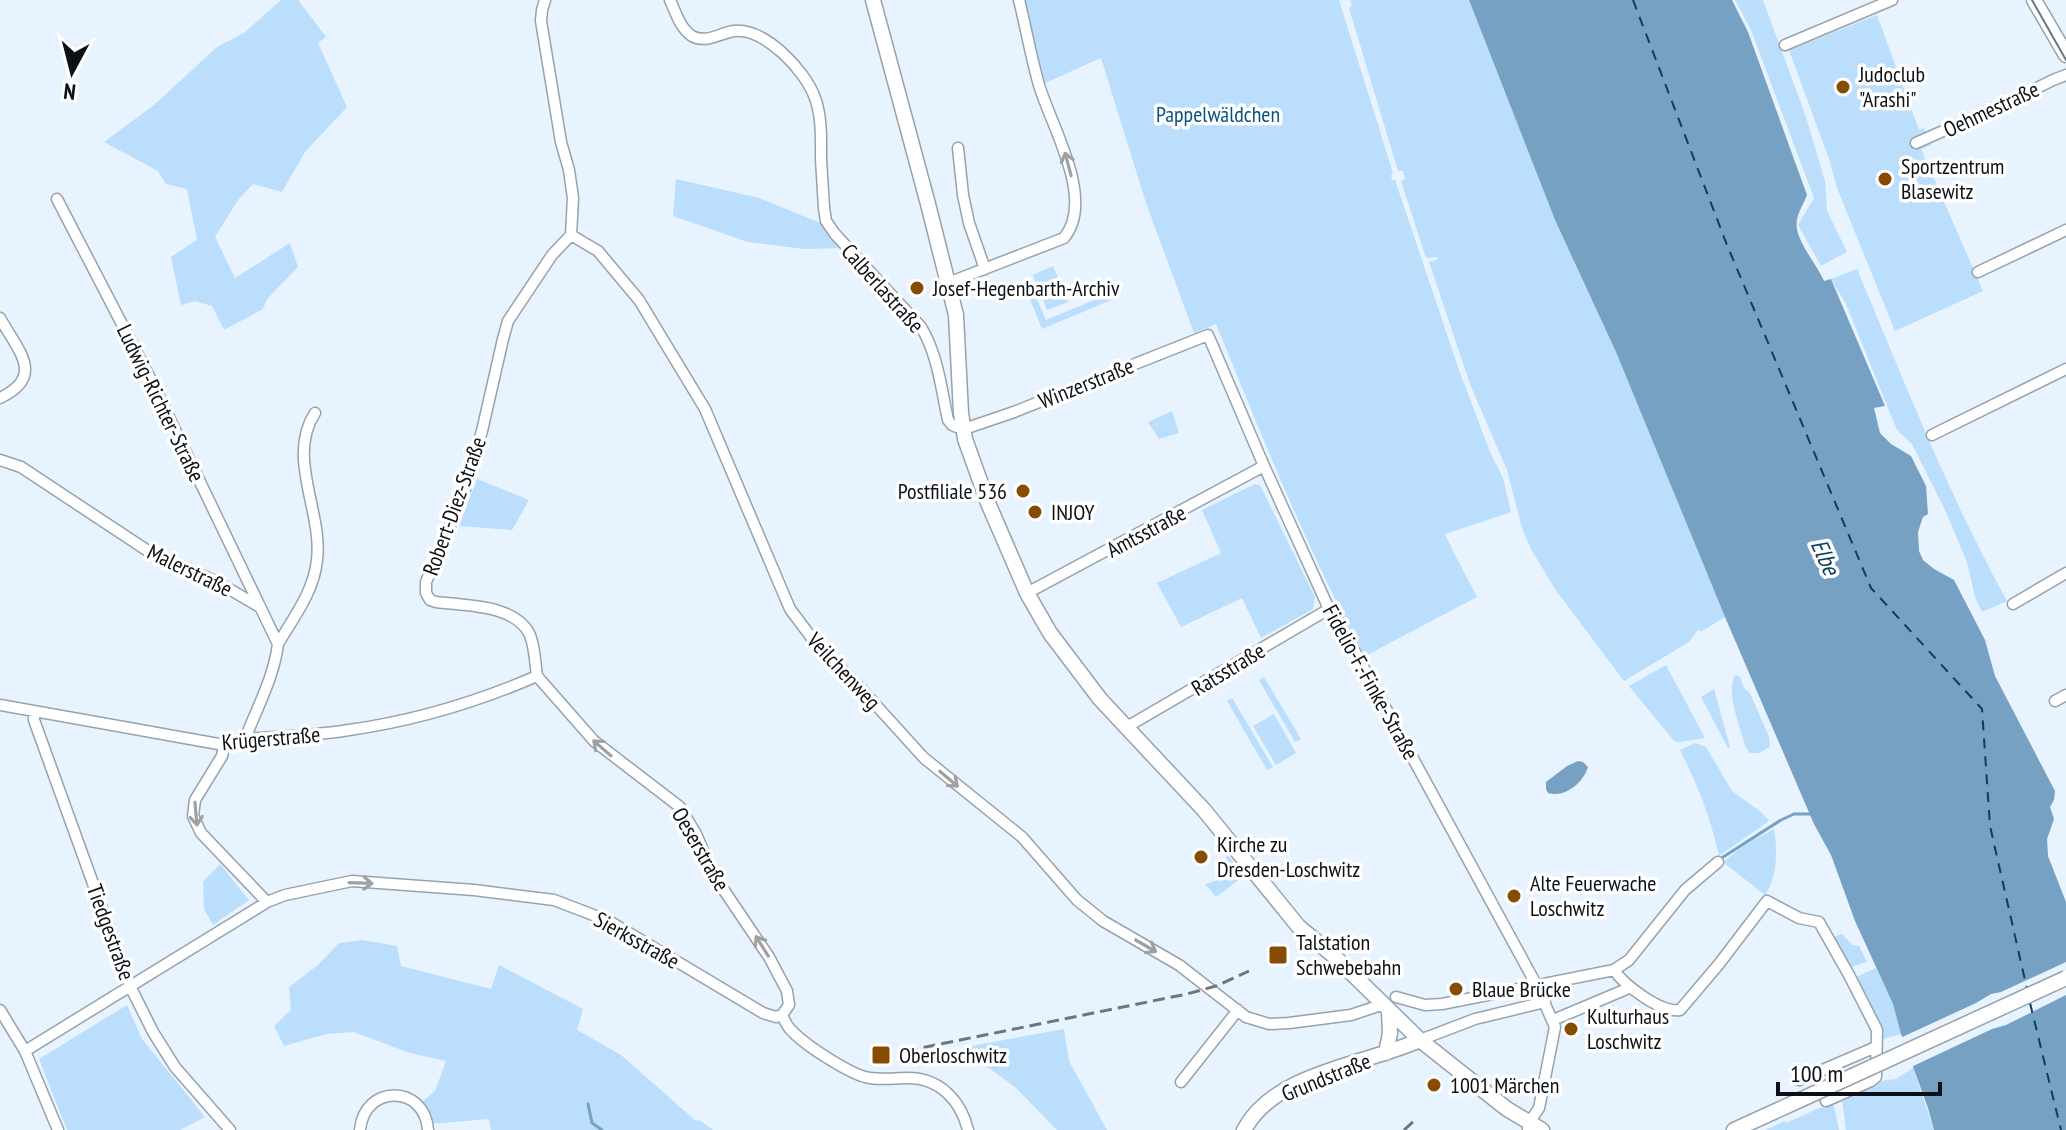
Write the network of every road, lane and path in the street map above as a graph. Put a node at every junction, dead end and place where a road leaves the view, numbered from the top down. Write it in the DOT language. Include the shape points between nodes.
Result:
graph roads {
  1 [pos="545,0"];
  2 [pos="670,0"];
  3 [pos="1019,0"];
  4 [pos="1892,0"];
  5 [pos="2034,0"];
  6 [pos="876,1"];
  7 [pos="1785,45"];
  8 [pos="2066,55"];
  9 [pos="2066,75"];
  10 [pos="1916,143"];
  11 [pos="958,148"];
  12 [pos="57,199"];
  13 [pos="2066,230"];
  14 [pos="571,235"];
  15 [pos="985,269"];
  16 [pos="1978,272"];
  17 [pos="948,283"];
  18 [pos="0,318"];
  19 [pos="1208,335"];
  20 [pos="2066,369"];
  21 [pos="0,398"];
  22 [pos="315,413"];
  23 [pos="962,427"];
  24 [pos="1932,435"];
  25 [pos="0,460"];
  26 [pos="1264,466"];
  27 [pos="2066,573"];
  28 [pos="1027,593"];
  29 [pos="2013,604"];
  30 [pos="261,607"];
  31 [pos="1329,609"];
  32 [pos="278,644"];
  33 [pos="537,676"];
  34 [pos="2066,695"];
  35 [pos="2055,701"];
  36 [pos="0,705"];
  37 [pos="34,711"];
  38 [pos="1125,728"];
  39 [pos="245,739"];
  40 [pos="224,745"];
  41 [pos="1718,862"];
  42 [pos="267,902"];
  43 [pos="1614,970"];
  44 [pos="2066,978"];
  45 [pos="130,986"];
  46 [pos="1537,986"];
  47 [pos="1629,988"];
  48 [pos="1545,1002"];
  49 [pos="1390,1004"];
  50 [pos="0,1010"];
  51 [pos="1238,1010"];
  52 [pos="782,1015"];
  53 [pos="1553,1020"];
  54 [pos="1420,1040"];
  55 [pos="1876,1047"];
  56 [pos="25,1051"];
  57 [pos="1386,1053"];
  58 [pos="1799,1080"];
  59 [pos="1181,1082"];
  60 [pos="1826,1101"];
  61 [pos="1530,1128"];
  62 [pos="58,1130"];
  63 [pos="230,1130"];
  64 [pos="360,1130"];
  65 [pos="428,1130"];
  66 [pos="968,1130"];
  67 [pos="1244,1130"];
  68 [pos="1734,1130"];
  1 -- 14 [label="street" via="541,21 573,198"];
  2 -- 23 [label="street, Calberlastraße" via="692,36 750,33 784,55 807,82 820,117 826,221 921,327 935,356 948,420"];
  15 -- 3 [label="street, one-way" via="1064,238 1073,224 1069,164 1039,86"];
  4 -- 7 [label="street"];
  5 -- 8 [label="main road"];
  6 -- 17 [label="main road"];
  9 -- 10 [label="street, Oehmestraße"];
  11 -- 15 [label="street" via="969,223"];
  12 -- 30 [label="street, Ludwig-Richter-Straße"];
  13 -- 16 [label="street"];
  14 -- 33 [label="street, Robert-Diez-Straße" via="508,321 464,493 425,588 436,602 493,610 521,622 530,636"];
  14 -- 51 [label="street, Veilchenweg, one-way" via="598,251 639,300 705,409 790,609 811,637 924,758 1022,837 1077,900"];
  15 -- 17 [label="street"];
  17 -- 23 [label="main road" via="956,315"];
  18 -- 21 [label="street" via="27,370 22,383"];
  19 -- 23 [label="street, Winzerstraße" via="1014,412"];
  19 -- 26 [label="street, Fidelio-F.-Finke-Straße"];
  20 -- 24 [label="street"];
  22 -- 32 [label="street" via="305,432 305,464 318,558 311,587"];
  23 -- 28 [label="main road"];
  25 -- 30 [label="street, Malerstraße" via="21,467 148,551"];
  26 -- 28 [label="street, Amtsstraße"];
  26 -- 31 [label="street, Fidelio-F.-Finke-Straße"];
  27 -- 29 [label="street"];
  28 -- 38 [label="main road" via="1077,671"];
  30 -- 32 [label="street"];
  31 -- 38 [label="street, Ratsstraße"];
  31 -- 46 [label="street, Fidelio-F.-Finke-Straße"];
  32 -- 39 [label="street"];
  33 -- 39 [label="street, Krügerstraße" via="444,709 351,730"];
  52 -- 33 [label="street, Oeserstraße, one-way" via="789,1005 787,991 713,874 680,807 607,753"];
  34 -- 35 [label="street"];
  36 -- 37 [label="street, Krügerstraße"];
  37 -- 40 [label="street, Krügerstraße"];
  37 -- 45 [label="street, Tiedgestraße"];
  38 -- 49 [label="main road" via="1204,810 1298,926"];
  39 -- 40 [label="street, Krügerstraße"];
  40 -- 42 [label="street, one-way" via="195,800 193,816 201,833"];
  41 -- 43 [label="street" via="1685,890 1629,960"];
  42 -- 45 [label="street, Sierksstraße"];
  42 -- 52 [label="street, Sierksstraße, one-way" via="352,881 554,900 599,915 763,1013"];
  43 -- 46 [label="street"];
  43 -- 47 [label="street"];
  44 -- 68 [label="main road, bridge"];
  45 -- 56 [label="street"];
  45 -- 63 [label="street, Tiedgestraße" via="175,1067"];
  46 -- 48 [label="street, Fidelio-F.-Finke-Straße"];
  46 -- 49 [label="street" via="1442,1004"];
  47 -- 53 [label="street"];
  47 -- 55 [label="street" via="1666,1009 1680,1010 1767,901 1819,922 1877,1030"];
  48 -- 53 [label="street, Fidelio-F.-Finke-Straße"];
  48 -- 54 [label="street" via="1475,1019"];
  49 -- 51 [label="street, Veilchenweg" via="1351,1015 1269,1024"];
  49 -- 54 [label="main road"];
  49 -- 57 [label="main road"];
  50 -- 56 [label="street"];
  51 -- 59 [label="street"];
  52 -- 66 [label="street, Sierksstraße" via="793,1033 854,1075 909,1078 941,1088 962,1110"];
  53 -- 61 [label="street" via="1539,1108"];
  54 -- 57 [label="main road, Grundstraße"];
  54 -- 61 [label="main road"];
  55 -- 58 [label="street"];
  55 -- 60 [label="street" via="1876,1077 1840,1099"];
  56 -- 62 [label="street"];
  57 -- 67 [label="main road, Grundstraße" via="1283,1092 1260,1108"];
  64 -- 65 [label="street" via="370,1105 396,1095 420,1108"];
}
